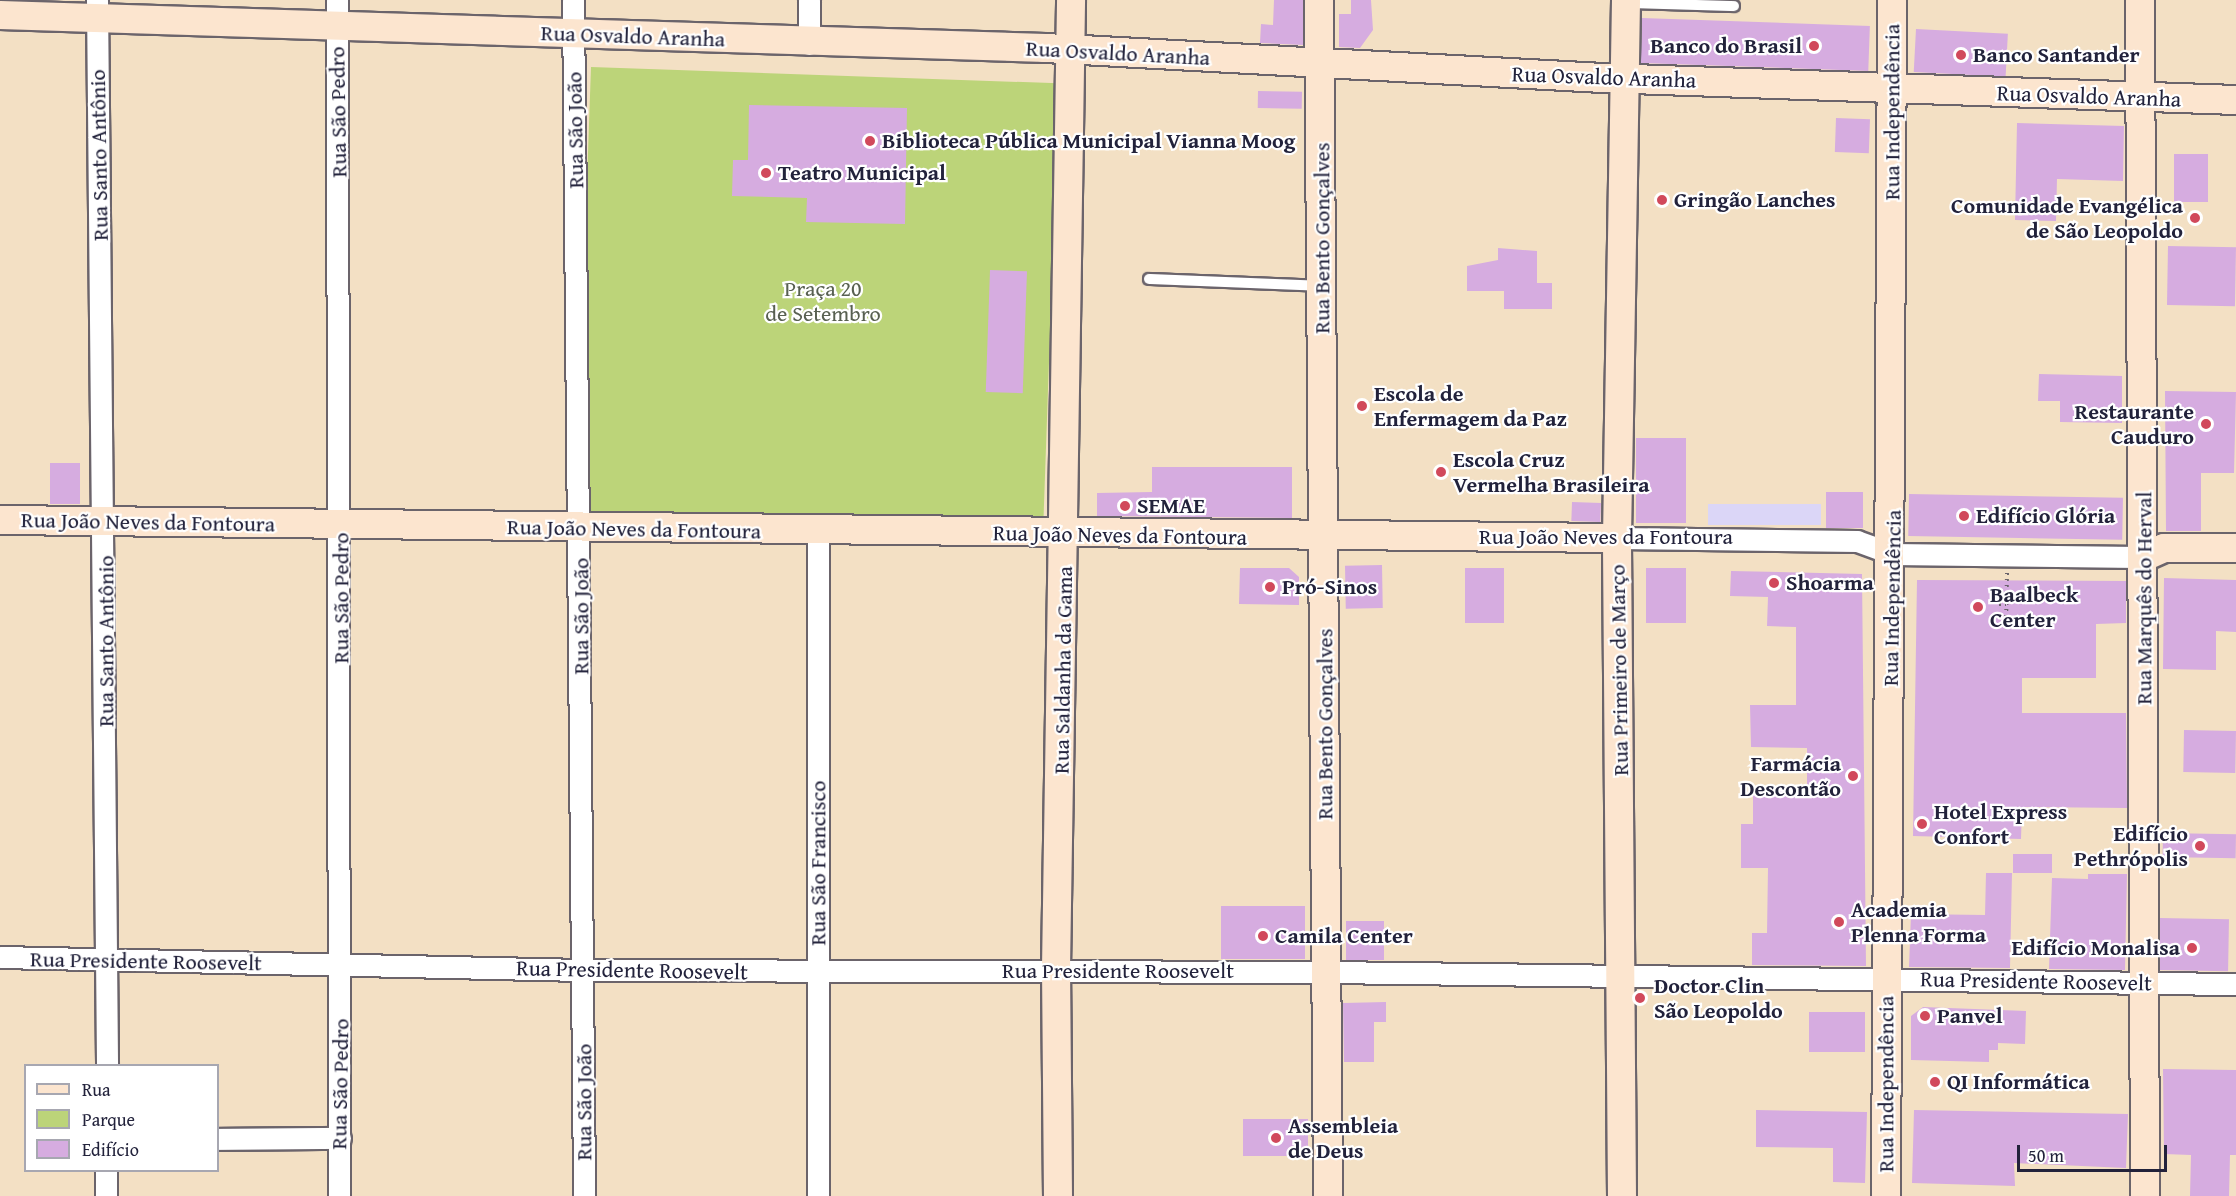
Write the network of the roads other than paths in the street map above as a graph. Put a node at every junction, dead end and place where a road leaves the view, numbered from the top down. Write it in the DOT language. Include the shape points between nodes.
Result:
graph roads {
  1 [pos="573,0"];
  2 [pos="809,0"];
  3 [pos="1071,0"];
  4 [pos="1319,0"];
  5 [pos="1892,0"];
  6 [pos="2140,0"];
  7 [pos="1626,1"];
  8 [pos="1734,6"];
  9 [pos="97,8"];
  10 [pos="337,13"];
  11 [pos="0,15"];
  12 [pos="573,33"];
  13 [pos="809,44"];
  14 [pos="1071,50"];
  15 [pos="1321,63"];
  16 [pos="1626,77"];
  17 [pos="1892,90"];
  18 [pos="2139,97"];
  19 [pos="2236,100"];
  20 [pos="1149,279"];
  21 [pos="1322,286"];
  22 [pos="0,520"];
  23 [pos="105,522"];
  24 [pos="341,523"];
  25 [pos="580,529"];
  26 [pos="818,531"];
  27 [pos="1067,535"];
  28 [pos="1324,537"];
  29 [pos="1617,537"];
  30 [pos="2236,548"];
  31 [pos="1892,554"];
  32 [pos="2144,557"];
  33 [pos="0,957"];
  34 [pos="108,960"];
  35 [pos="341,965"];
  36 [pos="1056,969"];
  37 [pos="583,970"];
  38 [pos="817,972"];
  39 [pos="1327,972"];
  40 [pos="1622,974"];
  41 [pos="1885,978"];
  42 [pos="2144,984"];
  43 [pos="2236,984"];
  44 [pos="107,1064"];
  45 [pos="340,1138"];
  46 [pos="219,1139"];
  47 [pos="106,1172"];
  48 [pos="106,1196"];
  49 [pos="339,1196"];
  50 [pos="584,1196"];
  51 [pos="818,1196"];
  52 [pos="1058,1196"];
  53 [pos="1328,1196"];
  54 [pos="1622,1196"];
  55 [pos="1886,1196"];
  56 [pos="2145,1196"];
  1 -- 12 [label="street, Rua São João"];
  2 -- 13 [label="street"];
  3 -- 14 [label="street, Rua Saldanha da Gama"];
  4 -- 15 [label="street, Rua Bento Gonçalves"];
  5 -- 17 [label="street, Rua Independência"];
  6 -- 18 [label="street, Rua Marquês do Herval"];
  7 -- 8 [label="lane"];
  7 -- 16 [label="street, Rua Primeiro de Março"];
  9 -- 10 [label="street, Rua Osvaldo Aranha"];
  9 -- 11 [label="street, Rua Osvaldo Aranha"];
  9 -- 23 [label="street, Rua Santo Antônio"];
  10 -- 12 [label="street, Rua Osvaldo Aranha"];
  10 -- 24 [label="street, Rua São Pedro"];
  12 -- 13 [label="street, Rua Osvaldo Aranha"];
  12 -- 25 [label="street, Rua São João"];
  13 -- 14 [label="street, Rua Osvaldo Aranha"];
  14 -- 15 [label="street, Rua Osvaldo Aranha"];
  14 -- 27 [label="street, Rua Saldanha da Gama"];
  15 -- 16 [label="street, Rua Osvaldo Aranha"];
  15 -- 21 [label="street, Rua Bento Gonçalves"];
  16 -- 17 [label="street, Rua Osvaldo Aranha"];
  16 -- 29 [label="street, Rua Primeiro de Março"];
  17 -- 18 [label="street, Rua Osvaldo Aranha"];
  17 -- 31 [label="street, Rua Independência"];
  18 -- 19 [label="street, Rua Osvaldo Aranha"];
  18 -- 32 [label="street, Rua Marquês do Herval"];
  20 -- 21 [label="lane"];
  21 -- 28 [label="street, Rua Bento Gonçalves"];
  22 -- 23 [label="street, Rua João Neves da Fontoura"];
  23 -- 24 [label="street, Rua João Neves da Fontoura"];
  23 -- 34 [label="street, Rua Santo Antônio"];
  24 -- 25 [label="street, Rua João Neves da Fontoura"];
  24 -- 35 [label="street, Rua São Pedro"];
  25 -- 26 [label="street, Rua João Neves da Fontoura"];
  25 -- 37 [label="street, Rua São João"];
  26 -- 27 [label="street, Rua João Neves da Fontoura"];
  26 -- 38 [label="street, Rua São Francisco"];
  27 -- 28 [label="street, Rua João Neves da Fontoura"];
  27 -- 36 [label="street, Rua Saldanha da Gama"];
  28 -- 29 [label="street, Rua João Neves da Fontoura"];
  28 -- 39 [label="street, Rua Bento Gonçalves"];
  29 -- 31 [label="street, Rua João Neves da Fontoura" via="1857,541"];
  29 -- 40 [label="street, Rua Primeiro de Março"];
  30 -- 32 [label="street, Rua João Neves da Fontoura" via="2164,548"];
  31 -- 32 [label="street, Rua João Neves da Fontoura"];
  31 -- 41 [label="street, Rua Independência"];
  32 -- 42 [label="street, Rua Marquês do Herval"];
  33 -- 34 [label="street, Rua Presidente Roosevelt"];
  34 -- 35 [label="street, Rua Presidente Roosevelt"];
  34 -- 44 [label="street, Rua Santo Antônio"];
  35 -- 37 [label="street, Rua Presidente Roosevelt"];
  35 -- 45 [label="street, Rua São Pedro"];
  36 -- 38 [label="street, Rua Presidente Roosevelt"];
  36 -- 39 [label="street, Rua Presidente Roosevelt"];
  36 -- 52 [label="street, Rua Saldanha da Gama"];
  37 -- 38 [label="street, Rua Presidente Roosevelt"];
  37 -- 50 [label="street, Rua São João"];
  38 -- 51 [label="street, Rua São Francisco"];
  39 -- 40 [label="street, Rua Presidente Roosevelt"];
  39 -- 53 [label="street, Rua Bento Gonçalves"];
  40 -- 41 [label="street, Rua Presidente Roosevelt"];
  40 -- 54 [label="street, Rua Primeiro de Março"];
  41 -- 42 [label="street, Rua Presidente Roosevelt"];
  41 -- 55 [label="street, Rua Independência"];
  42 -- 43 [label="street, Rua Presidente Roosevelt"];
  42 -- 56 [label="street, Rua Marquês do Herval"];
  45 -- 46 [label="street"];
  45 -- 49 [label="street, Rua São Pedro"];
  47 -- 48 [label="street"];
}
